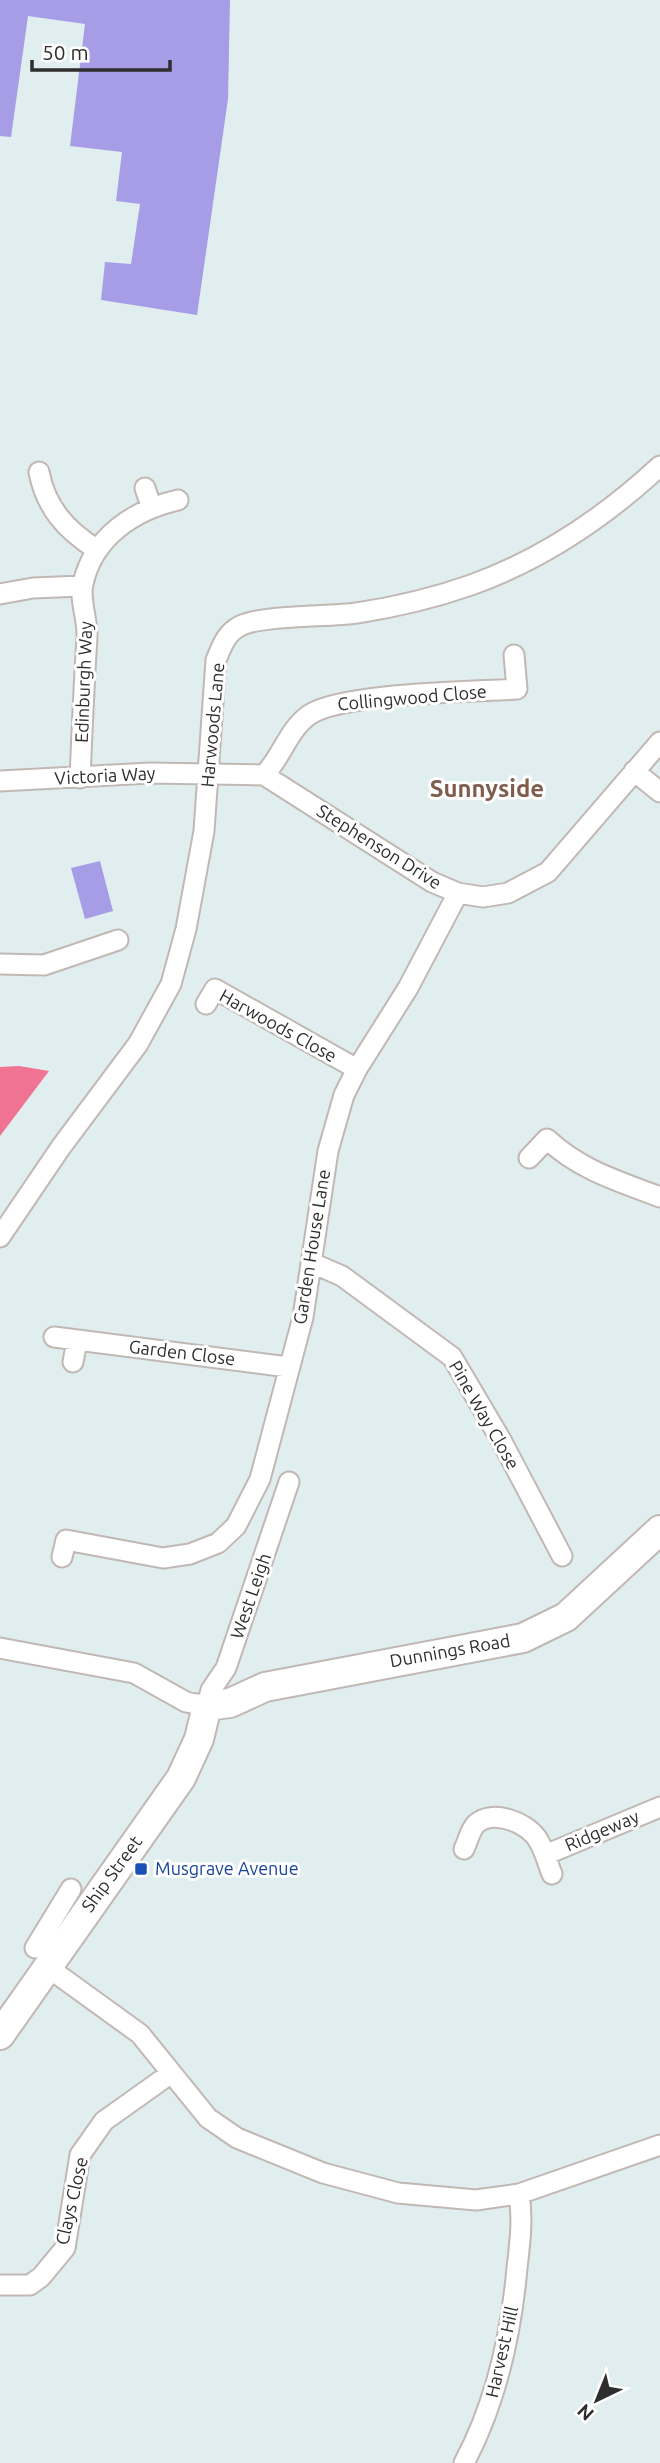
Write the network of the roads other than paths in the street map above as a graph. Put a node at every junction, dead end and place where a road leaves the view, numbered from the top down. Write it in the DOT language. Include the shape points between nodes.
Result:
graph roads {
  1 [pos="660,466"];
  2 [pos="39,472"];
  3 [pos="178,500"];
  4 [pos="96,549"];
  5 [pos="82,586"];
  6 [pos="0,594"];
  7 [pos="514,655"];
  8 [pos="660,742"];
  9 [pos="634,771"];
  10 [pos="209,772"];
  11 [pos="264,775"];
  12 [pos="80,778"];
  13 [pos="0,781"];
  14 [pos="660,792"];
  15 [pos="458,893"];
  16 [pos="118,940"];
  17 [pos="0,964"];
  18 [pos="206,1004"];
  19 [pos="357,1069"];
  20 [pos="529,1158"];
  21 [pos="660,1197"];
  22 [pos="0,1237"];
  23 [pos="312,1263"];
  24 [pos="54,1337"];
  25 [pos="77,1341"];
  26 [pos="73,1362"];
  27 [pos="288,1367"];
  28 [pos="289,1482"];
  29 [pos="660,1531"];
  30 [pos="66,1540"];
  31 [pos="563,1548"];
  32 [pos="0,1648"];
  33 [pos="206,1706"];
  34 [pos="660,1807"];
  35 [pos="464,1849"];
  36 [pos="71,1889"];
  37 [pos="62,1926"];
  38 [pos="40,1957"];
  39 [pos="0,2035"];
  40 [pos="170,2074"];
  41 [pos="660,2145"];
  42 [pos="519,2194"];
  43 [pos="0,2285"];
  44 [pos="464,2463"];
  1 -- 10 [label="street, Harwoods Lane" via="596,519 548,549 471,585 411,603 241,625 225,638 216,660"];
  2 -- 4 [label="street" via="60,519"];
  3 -- 4 [label="street, Edinburgh Way" via="148,497"];
  4 -- 5 [label="street, Edinburgh Way"];
  5 -- 6 [label="street"];
  5 -- 12 [label="street, Edinburgh Way" via="88,623"];
  7 -- 11 [label="street, Collingwood Close" via="517,689 325,706 292,731"];
  8 -- 9 [label="street, Stephenson Drive"];
  9 -- 14 [label="street"];
  9 -- 15 [label="street, Stephenson Drive" via="548,872 508,893 483,897"];
  10 -- 11 [label="street, Stephenson Drive"];
  10 -- 12 [label="street, Victoria Way"];
  10 -- 22 [label="street, Harwoods Lane" via="194,889 171,984 138,1044"];
  11 -- 15 [label="street, Stephenson Drive" via="432,883"];
  12 -- 13 [label="street, Victoria Way"];
  15 -- 19 [label="street, Garden House Lane" via="408,988"];
  16 -- 17 [label="street" via="44,965"];
  18 -- 19 [label="street, Harwoods Close" via="215,989"];
  19 -- 23 [label="street, Garden House Lane" via="344,1095 328,1151"];
  20 -- 21 [label="street" via="547,1139 590,1171"];
  23 -- 27 [label="street, Garden House Lane"];
  23 -- 31 [label="street, Pine Way Close" via="342,1276 452,1357"];
  24 -- 25 [label="street, Garden Close"];
  25 -- 26 [label="street"];
  25 -- 27 [label="street, Garden Close"];
  27 -- 30 [label="street, Garden House Lane" via="260,1479 236,1526 218,1543 163,1558"];
  28 -- 33 [label="street, West Leigh" via="226,1668"];
  29 -- 33 [label="street, Dunnings Road" via="566,1617 523,1638 265,1687 229,1703"];
  32 -- 33 [label="street" via="134,1673 186,1702"];
  33 -- 37 [label="street, Ship Street" via="200,1740 181,1778"];
  34 -- 35 [label="street, Ridgeway" via="548,1865 536,1837 504,1818 485,1818 474,1826"];
  36 -- 37 [label="street"];
  37 -- 38 [label="street, Ship Street"];
  38 -- 39 [label="street, Ship Street"];
  38 -- 40 [label="street" via="140,2034"];
  40 -- 42 [label="street" via="208,2118 237,2138 323,2173 398,2193 475,2200"];
  40 -- 43 [label="street, Clays Close" via="104,2121 80,2155 65,2248 30,2284"];
  41 -- 42 [label="street"];
  42 -- 44 [label="street, Harvest Hill" via="522,2214 512,2325 482,2429"];
}
